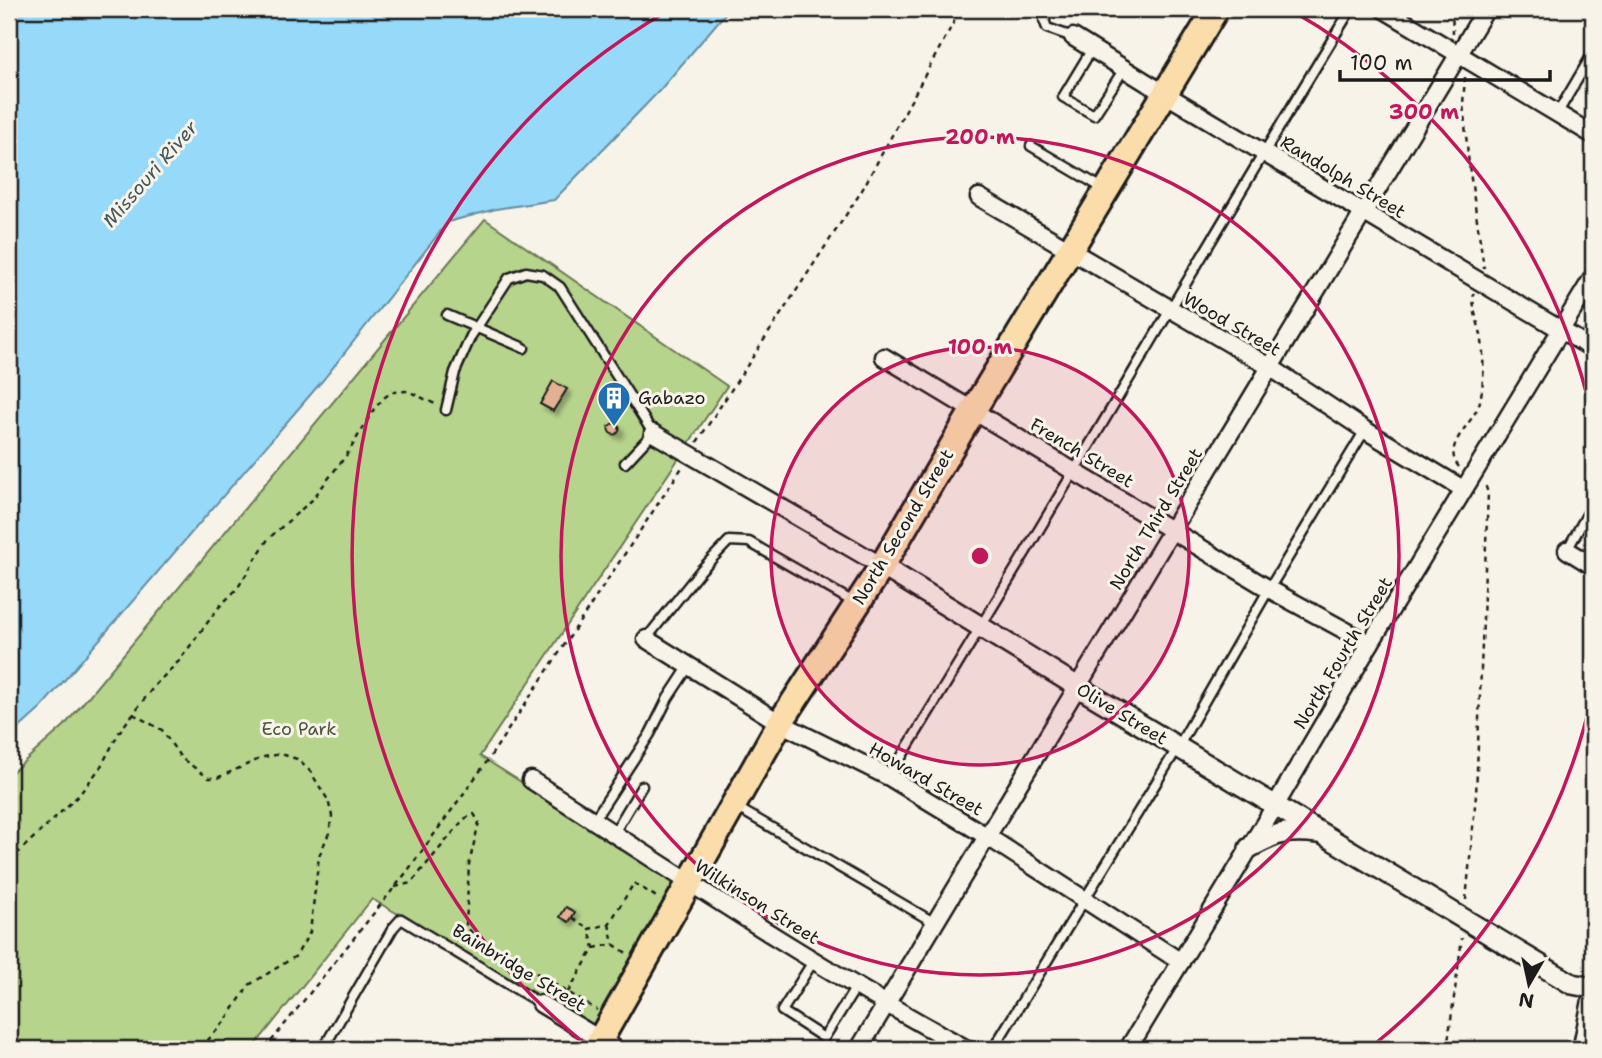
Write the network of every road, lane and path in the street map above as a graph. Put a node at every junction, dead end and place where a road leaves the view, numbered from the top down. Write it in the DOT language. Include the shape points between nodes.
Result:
graph roads {
  1 [pos="961,9"];
  2 [pos="1051,9"];
  3 [pos="1216,9"];
  4 [pos="1351,9"];
  5 [pos="1383,9"];
  6 [pos="1452,9"];
  7 [pos="1486,9"];
  8 [pos="1073,37"];
  9 [pos="1453,37"];
  10 [pos="1092,49"];
  11 [pos="1593,53"];
  12 [pos="1459,54"];
  13 [pos="1124,69"];
  14 [pos="1464,72"];
  15 [pos="1165,94"];
  16 [pos="1557,114"];
  17 [pos="1593,135"];
  18 [pos="1031,146"];
  19 [pos="1264,151"];
  20 [pos="1107,191"];
  21 [pos="979,197"];
  22 [pos="1364,211"];
  23 [pos="1071,251"];
  24 [pos="1484,272"];
  25 [pos="1593,277"];
  26 [pos="1476,288"];
  27 [pos="1170,310"];
  28 [pos="447,315"];
  29 [pos="475,328"];
  30 [pos="1562,329"];
  31 [pos="524,348"];
  32 [pos="1593,349"];
  33 [pos="884,357"];
  34 [pos="1270,367"];
  35 [pos="974,409"];
  36 [pos="446,410"];
  37 [pos="1365,430"];
  38 [pos="653,433"];
  39 [pos="696,444"];
  40 [pos="625,463"];
  41 [pos="1461,469"];
  42 [pos="1074,471"];
  43 [pos="677,475"];
  44 [pos="1482,481"];
  45 [pos="1463,489"];
  46 [pos="1593,504"];
  47 [pos="1171,530"];
  48 [pos="1567,550"];
  49 [pos="882,566"];
  50 [pos="1593,566"];
  51 [pos="1269,589"];
  52 [pos="857,604"];
  53 [pos="981,627"];
  54 [pos="646,639"];
  55 [pos="1370,644"];
  56 [pos="689,666"];
  57 [pos="1078,687"];
  58 [pos="133,714"];
  59 [pos="780,723"];
  60 [pos="1178,747"];
  61 [pos="888,777"];
  62 [pos="531,780"];
  63 [pos="642,786"];
  64 [pos="734,805"];
  65 [pos="1275,806"];
  66 [pos="594,820"];
  67 [pos="614,833"];
  68 [pos="1325,834"];
  69 [pos="988,837"];
  70 [pos="1250,848"];
  71 [pos="9,861"];
  72 [pos="691,883"];
  73 [pos="395,887"];
  74 [pos="1084,899"];
  75 [pos="664,901"];
  76 [pos="1465,905"];
  77 [pos="573,918"];
  78 [pos="935,923"];
  79 [pos="609,924"];
  80 [pos="589,929"];
  81 [pos="1463,933"];
  82 [pos="613,944"];
  83 [pos="594,948"];
  84 [pos="631,956"];
  85 [pos="814,960"];
  86 [pos="1181,961"];
  87 [pos="856,987"];
  88 [pos="1593,988"];
  89 [pos="568,992"];
  90 [pos="1593,1003"];
  91 [pos="541,1004"];
  92 [pos="885,1004"];
  93 [pos="598,1011"];
  94 [pos="604,1046"];
  95 [pos="200,1049"];
  96 [pos="265,1049"];
  97 [pos="323,1049"];
  98 [pos="859,1049"];
  99 [pos="967,1049"];
  100 [pos="993,1049"];
  101 [pos="1128,1049"];
  102 [pos="1447,1049"];
  103 [pos="1584,1049"];
  1 -- 39 [label="path" via="861,192"];
  2 -- 8 [label="lane" via="1044,20 1047,28"];
  3 -- 15 [label="main road, North Second Street"];
  4 -- 19 [label="lane"];
  5 -- 12 [label="street"];
  6 -- 9 [label="path"];
  7 -- 12 [label="street, North Third Street"];
  8 -- 10 [label="street, Randolph Street"];
  10 -- 13 [label="street, Randolph Street"];
  10 -- 13 [label="lane" via="1063,97 1094,115"];
  11 -- 16 [label="lane"];
  12 -- 16 [label="street"];
  12 -- 22 [label="street, North Third Street"];
  13 -- 15 [label="street, Randolph Street"];
  14 -- 24 [label="path" via="1467,153"];
  15 -- 19 [label="street, Randolph Street"];
  15 -- 20 [label="main road, North Second Street"];
  16 -- 17 [label="street"];
  18 -- 20 [label="lane"];
  19 -- 22 [label="street, Randolph Street"];
  19 -- 27 [label="lane"];
  20 -- 23 [label="main road, North Second Street"];
  21 -- 23 [label="street, Wood Street"];
  22 -- 30 [label="street, Randolph Street"];
  22 -- 34 [label="street, North Third Street"];
  23 -- 27 [label="street, Wood Street"];
  23 -- 35 [label="main road, North Second Street"];
  25 -- 30 [label="street, North Fourth Street"];
  26 -- 41 [label="path" via="1473,302 1482,340 1482,390 1478,411 1453,446 1453,458"];
  27 -- 34 [label="street, Wood Street"];
  27 -- 42 [label="lane"];
  28 -- 29 [label="lane"];
  29 -- 31 [label="lane"];
  29 -- 36 [label="lane" via="455,372"];
  29 -- 38 [label="lane" via="509,278 526,272 543,275 561,287"];
  30 -- 32 [label="street, Randolph Street"];
  30 -- 45 [label="street, North Fourth Street"];
  33 -- 35 [label="street, French Street"];
  34 -- 37 [label="street, Wood Street"];
  34 -- 47 [label="street, North Third Street"];
  35 -- 42 [label="street, French Street"];
  35 -- 49 [label="main road, North Second Street"];
  36 -- 58 [label="path" via="408,391 385,397 312,500 268,539 237,589"];
  37 -- 45 [label="street, Wood Street"];
  37 -- 51 [label="lane"];
  38 -- 40 [label="lane"];
  38 -- 49 [label="street, Olive Street"];
  42 -- 47 [label="street, French Street"];
  42 -- 53 [label="lane"];
  43 -- 73 [label="path" via="488,760"];
  44 -- 76 [label="path" via="1488,493 1482,674"];
  45 -- 55 [label="street, North Fourth Street"];
  46 -- 48 [label="lane"];
  47 -- 51 [label="street, French Street"];
  47 -- 57 [label="street, North Third Street"];
  48 -- 50 [label="street"];
  49 -- 52 [label="main road, North Second Street"];
  49 -- 53 [label="street, Olive Street"];
  51 -- 55 [label="street, French Street"];
  51 -- 60 [label="lane"];
  52 -- 54 [label="lane" via="749,542 729,541"];
  52 -- 59 [label="main road, North Second Street"];
  53 -- 57 [label="street, Olive Street"];
  53 -- 61 [label="lane"];
  54 -- 56 [label="street, Howard Street"];
  55 -- 65 [label="street, North Fourth Street"];
  56 -- 59 [label="street, Howard Street"];
  56 -- 66 [label="lane"];
  57 -- 60 [label="street, Olive Street"];
  57 -- 69 [label="street, North Third Street"];
  58 -- 71 [label="path" via="79,794"];
  58 -- 95 [label="path" via="162,730 181,758 209,778 264,757 281,754 297,759 328,800 332,816 318,856 310,932 296,956 249,985"];
  59 -- 61 [label="street, Howard Street"];
  59 -- 64 [label="main road, North Second Street"];
  60 -- 65 [label="street, Olive Street"];
  60 -- 74 [label="lane"];
  61 -- 69 [label="street, Howard Street"];
  62 -- 66 [label="street, Wilkinson Street"];
  63 -- 67 [label="lane"];
  64 -- 72 [label="main road, North Second Street"];
  64 -- 78 [label="lane"];
  65 -- 68 [label="street, Olive Street"];
  65 -- 70 [label="street, North Fourth Street"];
  66 -- 67 [label="street, Wilkinson Street"];
  67 -- 72 [label="street, Wilkinson Street"];
  68 -- 70 [label="street" via="1282,832"];
  68 -- 88 [label="street, Olive Street" via="1572,984"];
  69 -- 74 [label="street, Howard Street"];
  69 -- 78 [label="street, North Third Street"];
  70 -- 86 [label="street, North Fourth Street"];
  72 -- 85 [label="street, Wilkinson Street"];
  72 -- 94 [label="main road, North Second Street"];
  73 -- 89 [label="path" via="411,883 464,819 474,814 479,822 469,864 466,926"];
  73 -- 96 [label="path"];
  74 -- 86 [label="street, Howard Street"];
  74 -- 100 [label="lane"];
  75 -- 79 [label="path" via="634,883"];
  77 -- 80 [label="path"];
  78 -- 92 [label="street, North Third Street"];
  79 -- 80 [label="path"];
  79 -- 82 [label="path"];
  80 -- 83 [label="path"];
  81 -- 102 [label="path"];
  82 -- 83 [label="path"];
  82 -- 84 [label="path"];
  83 -- 89 [label="path"];
  85 -- 87 [label="street, Wilkinson Street"];
  85 -- 87 [label="lane" via="782,1012 824,1038"];
  86 -- 101 [label="street, North Fourth Street"];
  87 -- 92 [label="street, Wilkinson Street"];
  89 -- 93 [label="path"];
  90 -- 103 [label="main road"];
  91 -- 94 [label="street, Bainbridge Street"];
  91 -- 97 [label="lane, Bainbridge Street" via="401,919"];
  92 -- 98 [label="street, North Third Street"];
  92 -- 99 [label="street, Wilkinson Street"];
}
